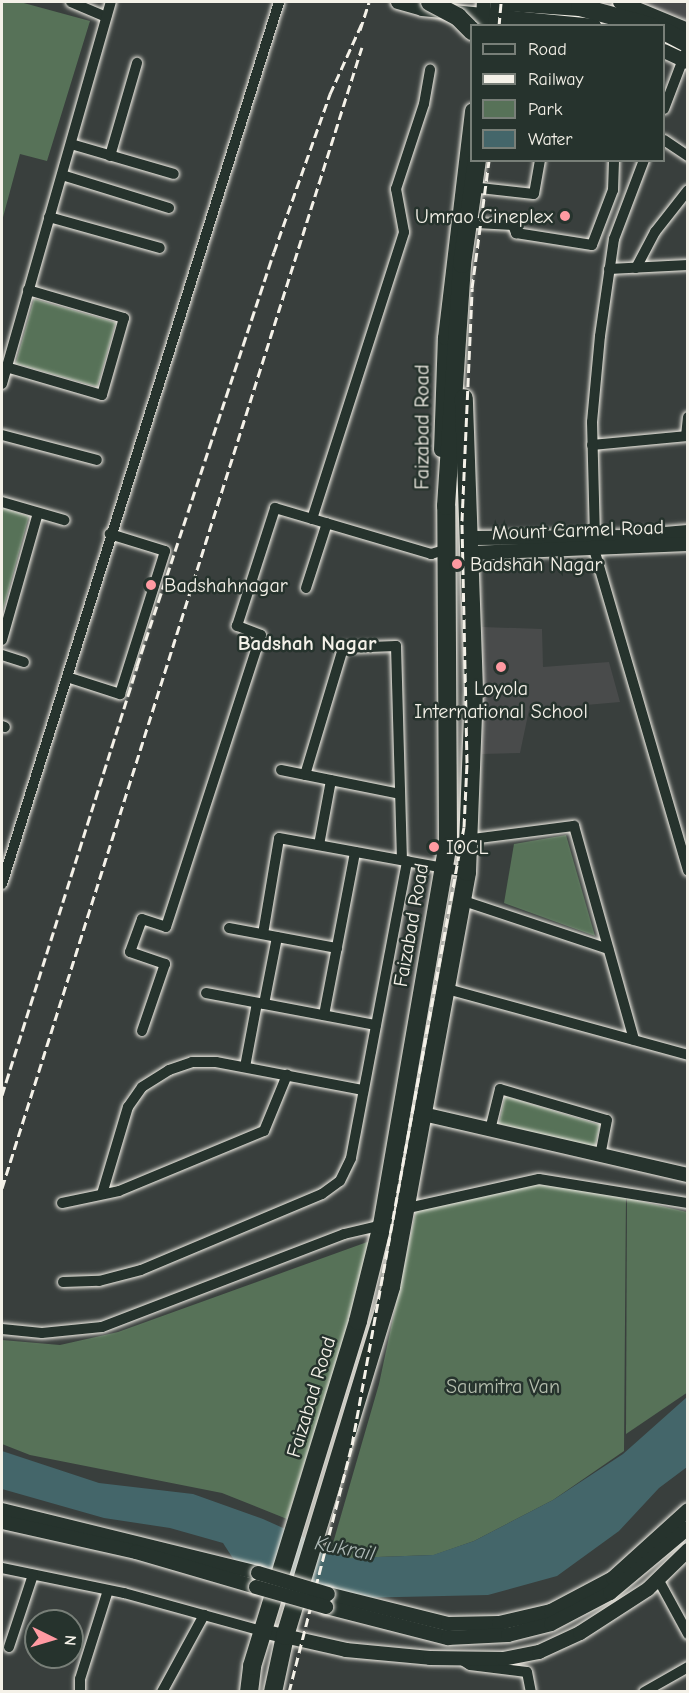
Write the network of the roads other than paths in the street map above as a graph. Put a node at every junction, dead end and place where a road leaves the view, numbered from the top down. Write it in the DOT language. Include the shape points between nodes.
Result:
graph roads {
  1 [pos="72,2"];
  2 [pos="111,2"];
  3 [pos="279,2"];
  4 [pos="398,2"];
  5 [pos="430,2"];
  6 [pos="620,2"];
  7 [pos="493,12"];
  8 [pos="106,17"];
  9 [pos="557,23"];
  10 [pos="643,24"];
  11 [pos="470,30"];
  12 [pos="687,30"];
  13 [pos="665,34"];
  14 [pos="665,51"];
  15 [pos="686,53"];
  16 [pos="137,63"];
  17 [pos="430,70"];
  18 [pos="665,104"];
  19 [pos="470,120"];
  20 [pos="665,141"];
  21 [pos="71,144"];
  22 [pos="110,156"];
  23 [pos="687,156"];
  24 [pos="477,162"];
  25 [pos="483,162"];
  26 [pos="540,162"];
  27 [pos="614,162"];
  28 [pos="643,162"];
  29 [pos="174,174"];
  30 [pos="62,176"];
  31 [pos="480,188"];
  32 [pos="687,190"];
  33 [pos="169,208"];
  34 [pos="49,217"];
  35 [pos="476,223"];
  36 [pos="596,234"];
  37 [pos="614,239"];
  38 [pos="160,248"];
  39 [pos="687,265"];
  40 [pos="636,268"];
  41 [pos="609,269"];
  42 [pos="28,290"];
  43 [pos="6,367"];
  44 [pos="2,384"];
  45 [pos="687,417"];
  46 [pos="2,435"];
  47 [pos="687,436"];
  48 [pos="592,445"];
  49 [pos="97,460"];
  50 [pos="2,502"];
  51 [pos="446,506"];
  52 [pos="38,513"];
  53 [pos="312,519"];
  54 [pos="64,520"];
  55 [pos="327,523"];
  56 [pos="687,532"];
  57 [pos="110,534"];
  58 [pos="595,543"];
  59 [pos="687,544"];
  60 [pos="470,546"];
  61 [pos="444,550"];
  62 [pos="306,588"];
  63 [pos="2,640"];
  64 [pos="2,655"];
  65 [pos="24,662"];
  66 [pos="67,677"];
  67 [pos="281,770"];
  68 [pos="305,775"];
  69 [pos="331,780"];
  70 [pos="400,794"];
  71 [pos="472,839"];
  72 [pos="319,845"];
  73 [pos="355,852"];
  74 [pos="404,860"];
  75 [pos="443,868"];
  76 [pos="687,871"];
  77 [pos="468,872"];
  78 [pos="2,884"];
  79 [pos="462,900"];
  80 [pos="229,928"];
  81 [pos="263,934"];
  82 [pos="277,937"];
  83 [pos="337,948"];
  84 [pos="608,949"];
  85 [pos="447,989"];
  86 [pos="206,993"];
  87 [pos="260,1003"];
  88 [pos="324,1015"];
  89 [pos="376,1025"];
  90 [pos="142,1031"];
  91 [pos="634,1040"];
  92 [pos="687,1055"];
  93 [pos="245,1067"];
  94 [pos="287,1075"];
  95 [pos="363,1090"];
  96 [pos="423,1114"];
  97 [pos="490,1130"];
  98 [pos="600,1155"];
  99 [pos="687,1175"];
  100 [pos="102,1194"];
  101 [pos="62,1203"];
  102 [pos="687,1203"];
  103 [pos="408,1208"];
  104 [pos="382,1226"];
  105 [pos="63,1282"];
  106 [pos="2,1329"];
  107 [pos="2,1510"];
  108 [pos="687,1510"];
  109 [pos="2,1522"];
  110 [pos="687,1528"];
  111 [pos="687,1550"];
  112 [pos="2,1568"];
  113 [pos="33,1575"];
  114 [pos="658,1579"];
  115 [pos="108,1590"];
  116 [pos="204,1615"];
  117 [pos="262,1631"];
  118 [pos="687,1634"];
  119 [pos="285,1636"];
  120 [pos="9,1647"];
  121 [pos="459,1658"];
  122 [pos="687,1667"];
  123 [pos="80,1692"];
  124 [pos="162,1692"];
  125 [pos="249,1692"];
  126 [pos="273,1692"];
  127 [pos="531,1692"];
  128 [pos="644,1692"];
  1 -- 8 [label="street"];
  2 -- 8 [label="street"];
  3 -- 57 [label="street"];
  4 -- 7 [label="street" via="422,9"];
  5 -- 11 [label="main road, bridge" via="458,17"];
  6 -- 12 [label="street"];
  7 -- 9 [label="street"];
  7 -- 10 [label="main road" via="580,7"];
  8 -- 21 [label="street"];
  13 -- 15 [label="main road"];
  14 -- 15 [label="street"];
  15 -- 18 [label="street"];
  16 -- 22 [label="street"];
  17 -- 53 [label="street" via="424,104 396,189 404,232"];
  19 -- 51 [label="street, Faizabad Road" via="445,338 440,484"];
  20 -- 23 [label="street"];
  21 -- 22 [label="street"];
  21 -- 30 [label="street"];
  22 -- 29 [label="street"];
  24 -- 51 [label="main road" via="462,264"];
  25 -- 31 [label="main road"];
  26 -- 31 [label="street" via="534,194"];
  27 -- 36 [label="street" via="613,190"];
  28 -- 37 [label="street"];
  30 -- 33 [label="street"];
  30 -- 34 [label="street"];
  31 -- 35 [label="main road"];
  32 -- 40 [label="street"];
  34 -- 38 [label="street"];
  34 -- 42 [label="street"];
  35 -- 36 [label="street" via="513,225 516,233 592,245"];
  35 -- 60 [label="main road" via="463,379"];
  36 -- 37 [label="street"];
  37 -- 41 [label="street"];
  39 -- 40 [label="street"];
  40 -- 41 [label="street"];
  41 -- 48 [label="street"];
  42 -- 43 [label="street"];
  42 -- 43 [label="street" via="124,318 102,395"];
  43 -- 44 [label="street"];
  45 -- 47 [label="street"];
  46 -- 49 [label="street"];
  47 -- 48 [label="street"];
  48 -- 58 [label="street"];
  50 -- 52 [label="street"];
  51 -- 61 [label="main road, Faizabad Road"];
  52 -- 54 [label="street"];
  52 -- 63 [label="street"];
  53 -- 55 [label="street"];
  53 -- 90 [label="street" via="275,508 237,626 261,635 166,927 142,919 130,952 165,964"];
  55 -- 61 [label="street" via="431,554"];
  55 -- 62 [label="street"];
  56 -- 58 [label="street"];
  57 -- 66 [label="street"];
  57 -- 66 [label="street" via="165,551 120,694"];
  58 -- 59 [label="street, Mount Carmel Road"];
  58 -- 60 [label="street, Mount Carmel Road"];
  58 -- 76 [label="street"];
  60 -- 71 [label="main road" via="474,690"];
  61 -- 75 [label="main road, Faizabad Road" via="448,842"];
  64 -- 65 [label="street"];
  66 -- 78 [label="street"];
  67 -- 68 [label="street"];
  68 -- 69 [label="street"];
  68 -- 70 [label="street" via="343,648 396,646"];
  69 -- 70 [label="street"];
  69 -- 72 [label="street"];
  70 -- 74 [label="street"];
  71 -- 77 [label="main road"];
  71 -- 84 [label="street" via="574,826"];
  72 -- 73 [label="street"];
  72 -- 81 [label="street" via="279,838"];
  73 -- 74 [label="street"];
  73 -- 83 [label="street"];
  74 -- 75 [label="street"];
  74 -- 89 [label="street"];
  75 -- 77 [label="street"];
  75 -- 104 [label="main road, Faizabad Road"];
  77 -- 79 [label="main road"];
  79 -- 84 [label="street"];
  79 -- 85 [label="main road"];
  80 -- 81 [label="street"];
  81 -- 82 [label="street"];
  82 -- 83 [label="street"];
  82 -- 87 [label="street"];
  83 -- 88 [label="street"];
  84 -- 91 [label="street"];
  85 -- 91 [label="street"];
  85 -- 96 [label="main road"];
  86 -- 87 [label="street"];
  87 -- 88 [label="street"];
  87 -- 93 [label="street"];
  88 -- 89 [label="street"];
  89 -- 95 [label="street"];
  91 -- 92 [label="street"];
  93 -- 94 [label="street"];
  93 -- 100 [label="street" via="192,1062 169,1070 142,1087 128,1107"];
  94 -- 95 [label="street"];
  94 -- 100 [label="street" via="264,1131 168,1173"];
  95 -- 105 [label="street" via="351,1158 340,1181 322,1194 141,1270 99,1281"];
  96 -- 97 [label="street"];
  96 -- 103 [label="main road"];
  97 -- 98 [label="street"];
  97 -- 98 [label="street" via="500,1089 607,1120"];
  98 -- 99 [label="street"];
  100 -- 101 [label="street"];
  102 -- 103 [label="street" via="539,1179"];
  103 -- 119 [label="main road, bridge" via="379,1331"];
  104 -- 106 [label="street" via="344,1234 102,1327 42,1333"];
  104 -- 117 [label="main road, Faizabad Road, bridge" via="358,1321"];
  107 -- 108 [label="street, bridge" via="129,1538 448,1624 499,1623 551,1611 613,1578"];
  109 -- 110 [label="street, bridge" via="136,1552 401,1629 448,1638 508,1635 551,1624 610,1593"];
  111 -- 114 [label="street"];
  112 -- 113 [label="street"];
  113 -- 115 [label="street"];
  113 -- 120 [label="street"];
  114 -- 118 [label="street"];
  114 -- 121 [label="street" via="580,1633 539,1652 502,1659"];
  115 -- 116 [label="street"];
  115 -- 123 [label="street" via="80,1679"];
  116 -- 117 [label="street"];
  116 -- 124 [label="street"];
  117 -- 119 [label="street"];
  117 -- 125 [label="main road, Faizabad Road"];
  119 -- 121 [label="street" via="346,1650"];
  119 -- 126 [label="main road"];
  121 -- 127 [label="street" via="470,1665 527,1672"];
  122 -- 128 [label="street"];
}
